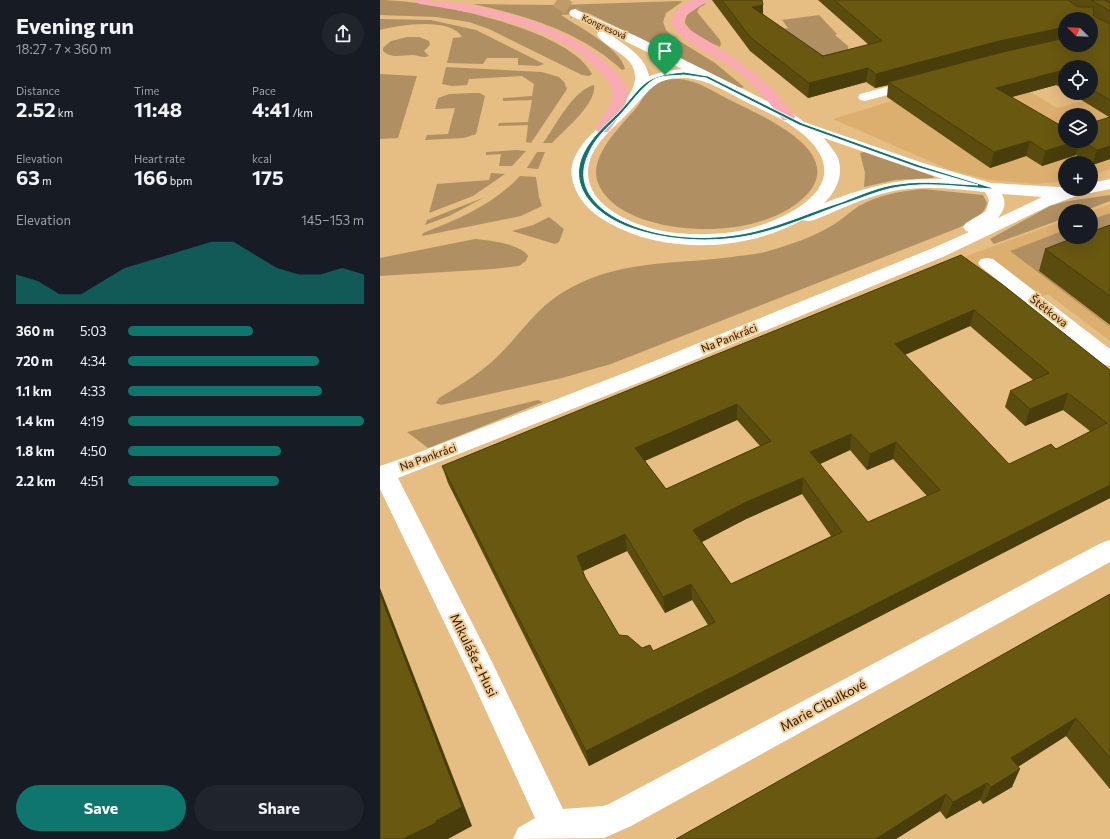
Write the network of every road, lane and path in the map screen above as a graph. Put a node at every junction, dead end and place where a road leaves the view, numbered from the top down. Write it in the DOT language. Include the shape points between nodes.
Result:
graph roads {
  1 [pos="420,0"];
  2 [pos="703,0"];
  3 [pos="707,77"];
  4 [pos="931,78"];
  5 [pos="640,88"];
  6 [pos="864,97"];
  7 [pos="794,121"];
  8 [pos="603,129"];
  9 [pos="1110,184"];
  10 [pos="1098,187"];
  11 [pos="991,188"];
  12 [pos="1058,191"];
  13 [pos="1062,196"];
  14 [pos="788,223"];
  15 [pos="939,252"];
  16 [pos="987,263"];
  17 [pos="1110,359"];
  18 [pos="382,474"];
  19 [pos="1110,550"];
  20 [pos="548,834"];
  1 -- 8 [label="main road" via="528,25 570,42 593,57 604,67 620,93 615,110"];
  2 -- 7 [label="main road" via="679,15 677,23 682,31 741,68 770,94"];
  3 -- 5 [label="street" via="665,75"];
  3 -- 5 [label="street, Kongresová" via="575,14 640,66"];
  3 -- 7 [label="street"];
  4 -- 6 [label="street"];
  5 -- 8 [label="street" via="632,100"];
  7 -- 11 [label="street" via="917,166"];
  7 -- 14 [label="street" via="813,135 825,150 833,173 828,190 816,204"];
  8 -- 14 [label="street" via="583,159 581,183 590,200 616,220 654,233 701,239 745,235"];
  9 -- 10 [label="street"];
  11 -- 12 [label="street, Na Pankráci" via="1022,192"];
  11 -- 14 [label="street" via="899,185"];
  11 -- 15 [label="street" via="997,200 992,215"];
  13 -- 15 [label="street, Na Pankráci" via="1043,202"];
  15 -- 18 [label="street, Na Pankráci" via="637,375"];
  16 -- 17 [label="street, Štětkova"];
  18 -- 20 [label="street, Mikuláše z Husi" via="467,640"];
  19 -- 20 [label="street, Marie Cibulkové" via="620,815 604,822"];
}
